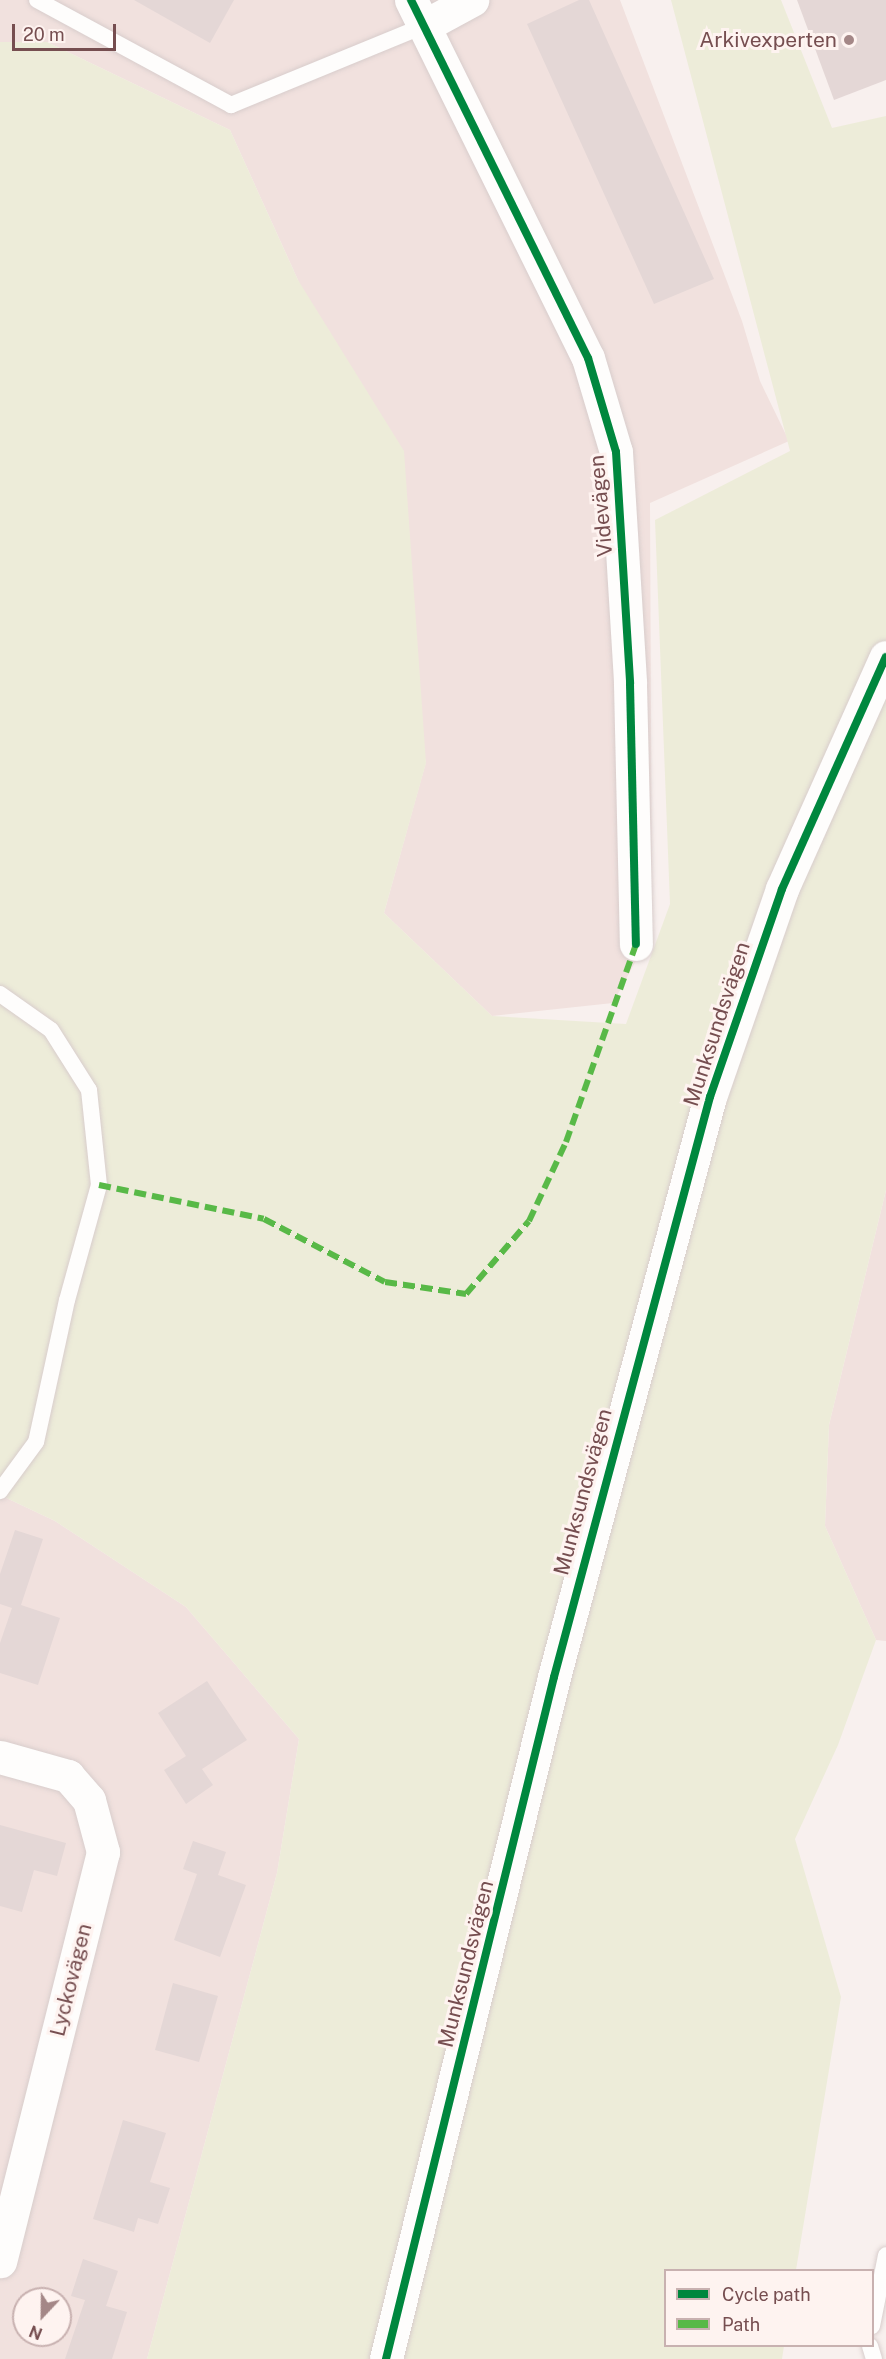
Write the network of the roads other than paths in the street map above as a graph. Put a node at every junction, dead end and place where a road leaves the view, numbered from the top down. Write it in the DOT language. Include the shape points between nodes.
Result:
graph roads {
  1 [pos="37,0"];
  2 [pos="472,0"];
  3 [pos="418,13"];
  4 [pos="886,657"];
  5 [pos="636,945"];
  6 [pos="0,994"];
  7 [pos="0,1491"];
  8 [pos="0,1756"];
  9 [pos="5,2222"];
  10 [pos="886,2255"];
  11 [pos="0,2261"];
  12 [pos="874,2321"];
  13 [pos="386,2359"];
  1 -- 3 [label="lane" via="231,105"];
  2 -- 3 [label="street"];
  3 -- 5 [label="street, Videvägen" via="588,358 616,452 630,684"];
  4 -- 13 [label="street, Munksundsvägen" via="782,889 710,1098 554,1677"];
  6 -- 7 [label="lane" via="51,1030 89,1090 99,1185 67,1300 36,1442"];
  8 -- 9 [label="street, Lyckovägen" via="68,1776 89,1800 103,1852"];
  9 -- 11 [label="street, Lyckovägen"];
  10 -- 12 [label="lane"];
}
